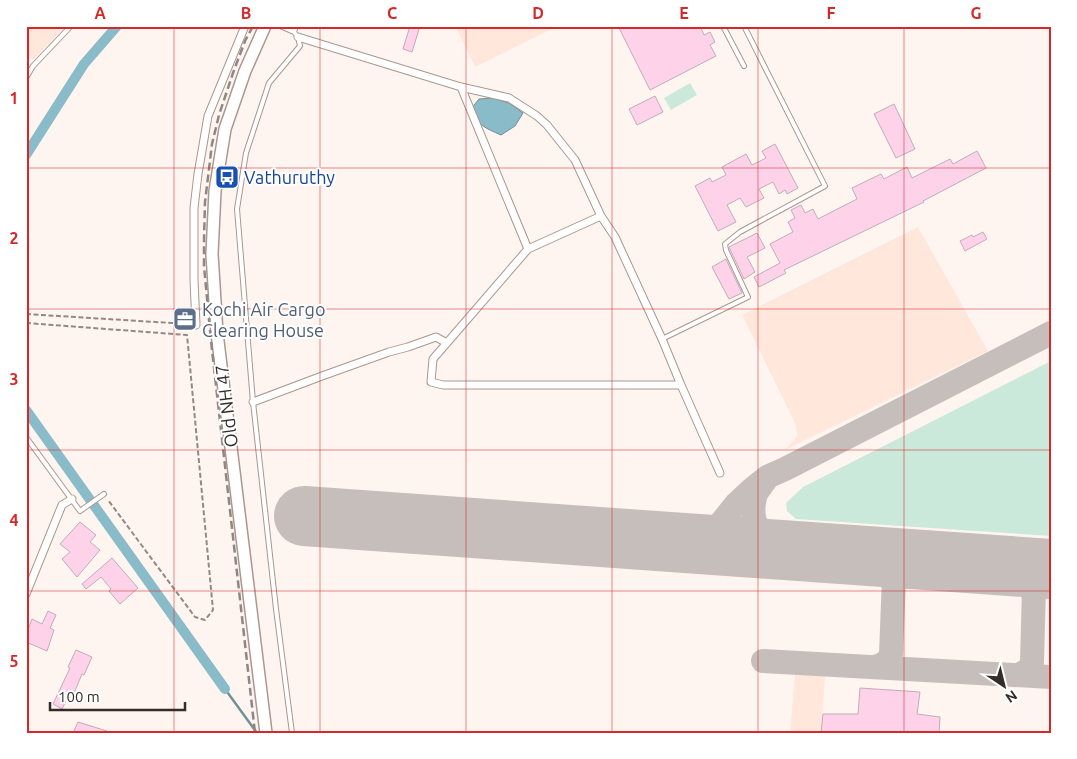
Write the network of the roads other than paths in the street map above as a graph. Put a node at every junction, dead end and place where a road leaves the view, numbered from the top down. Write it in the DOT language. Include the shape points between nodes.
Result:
graph roads {
  1 [pos="72,26"];
  2 [pos="245,26"];
  3 [pos="265,26"];
  4 [pos="280,26"];
  5 [pos="296,26"];
  6 [pos="723,26"];
  7 [pos="744,26"];
  8 [pos="296,35"];
  9 [pos="744,66"];
  10 [pos="26,78"];
  11 [pos="461,87"];
  12 [pos="601,216"];
  13 [pos="528,249"];
  14 [pos="196,325"];
  15 [pos="662,339"];
  16 [pos="447,343"];
  17 [pos="681,385"];
  18 [pos="254,402"];
  19 [pos="26,437"];
  20 [pos="720,473"];
  21 [pos="104,494"];
  22 [pos="72,499"];
  23 [pos="26,594"];
  24 [pos="266,733"];
  25 [pos="292,733"];
  1 -- 10 [label="lane" via="33,66"];
  2 -- 14 [label="street" via="208,116 198,174 194,208"];
  3 -- 24 [label="main road, Old NH 47" via="244,71 225,129 215,191 212,254 217,332"];
  4 -- 8 [label="lane"];
  5 -- 8 [label="lane"];
  6 -- 9 [label="lane"];
  7 -- 15 [label="lane" via="825,186 740,232 725,244 748,297"];
  8 -- 11 [label="street"];
  8 -- 18 [label="lane" via="300,46 269,83 246,153 237,209"];
  11 -- 12 [label="street" via="509,98 548,125 575,160"];
  11 -- 13 [label="street"];
  12 -- 13 [label="street"];
  12 -- 15 [label="street" via="615,237"];
  13 -- 16 [label="street"];
  15 -- 17 [label="street"];
  16 -- 17 [label="street" via="433,359 431,382 453,385"];
  16 -- 18 [label="street" via="436,336"];
  17 -- 20 [label="street"];
  18 -- 25 [label="lane"];
  19 -- 22 [label="lane"];
  21 -- 22 [label="lane" via="80,510"];
  22 -- 23 [label="street" via="62,505"];
}
